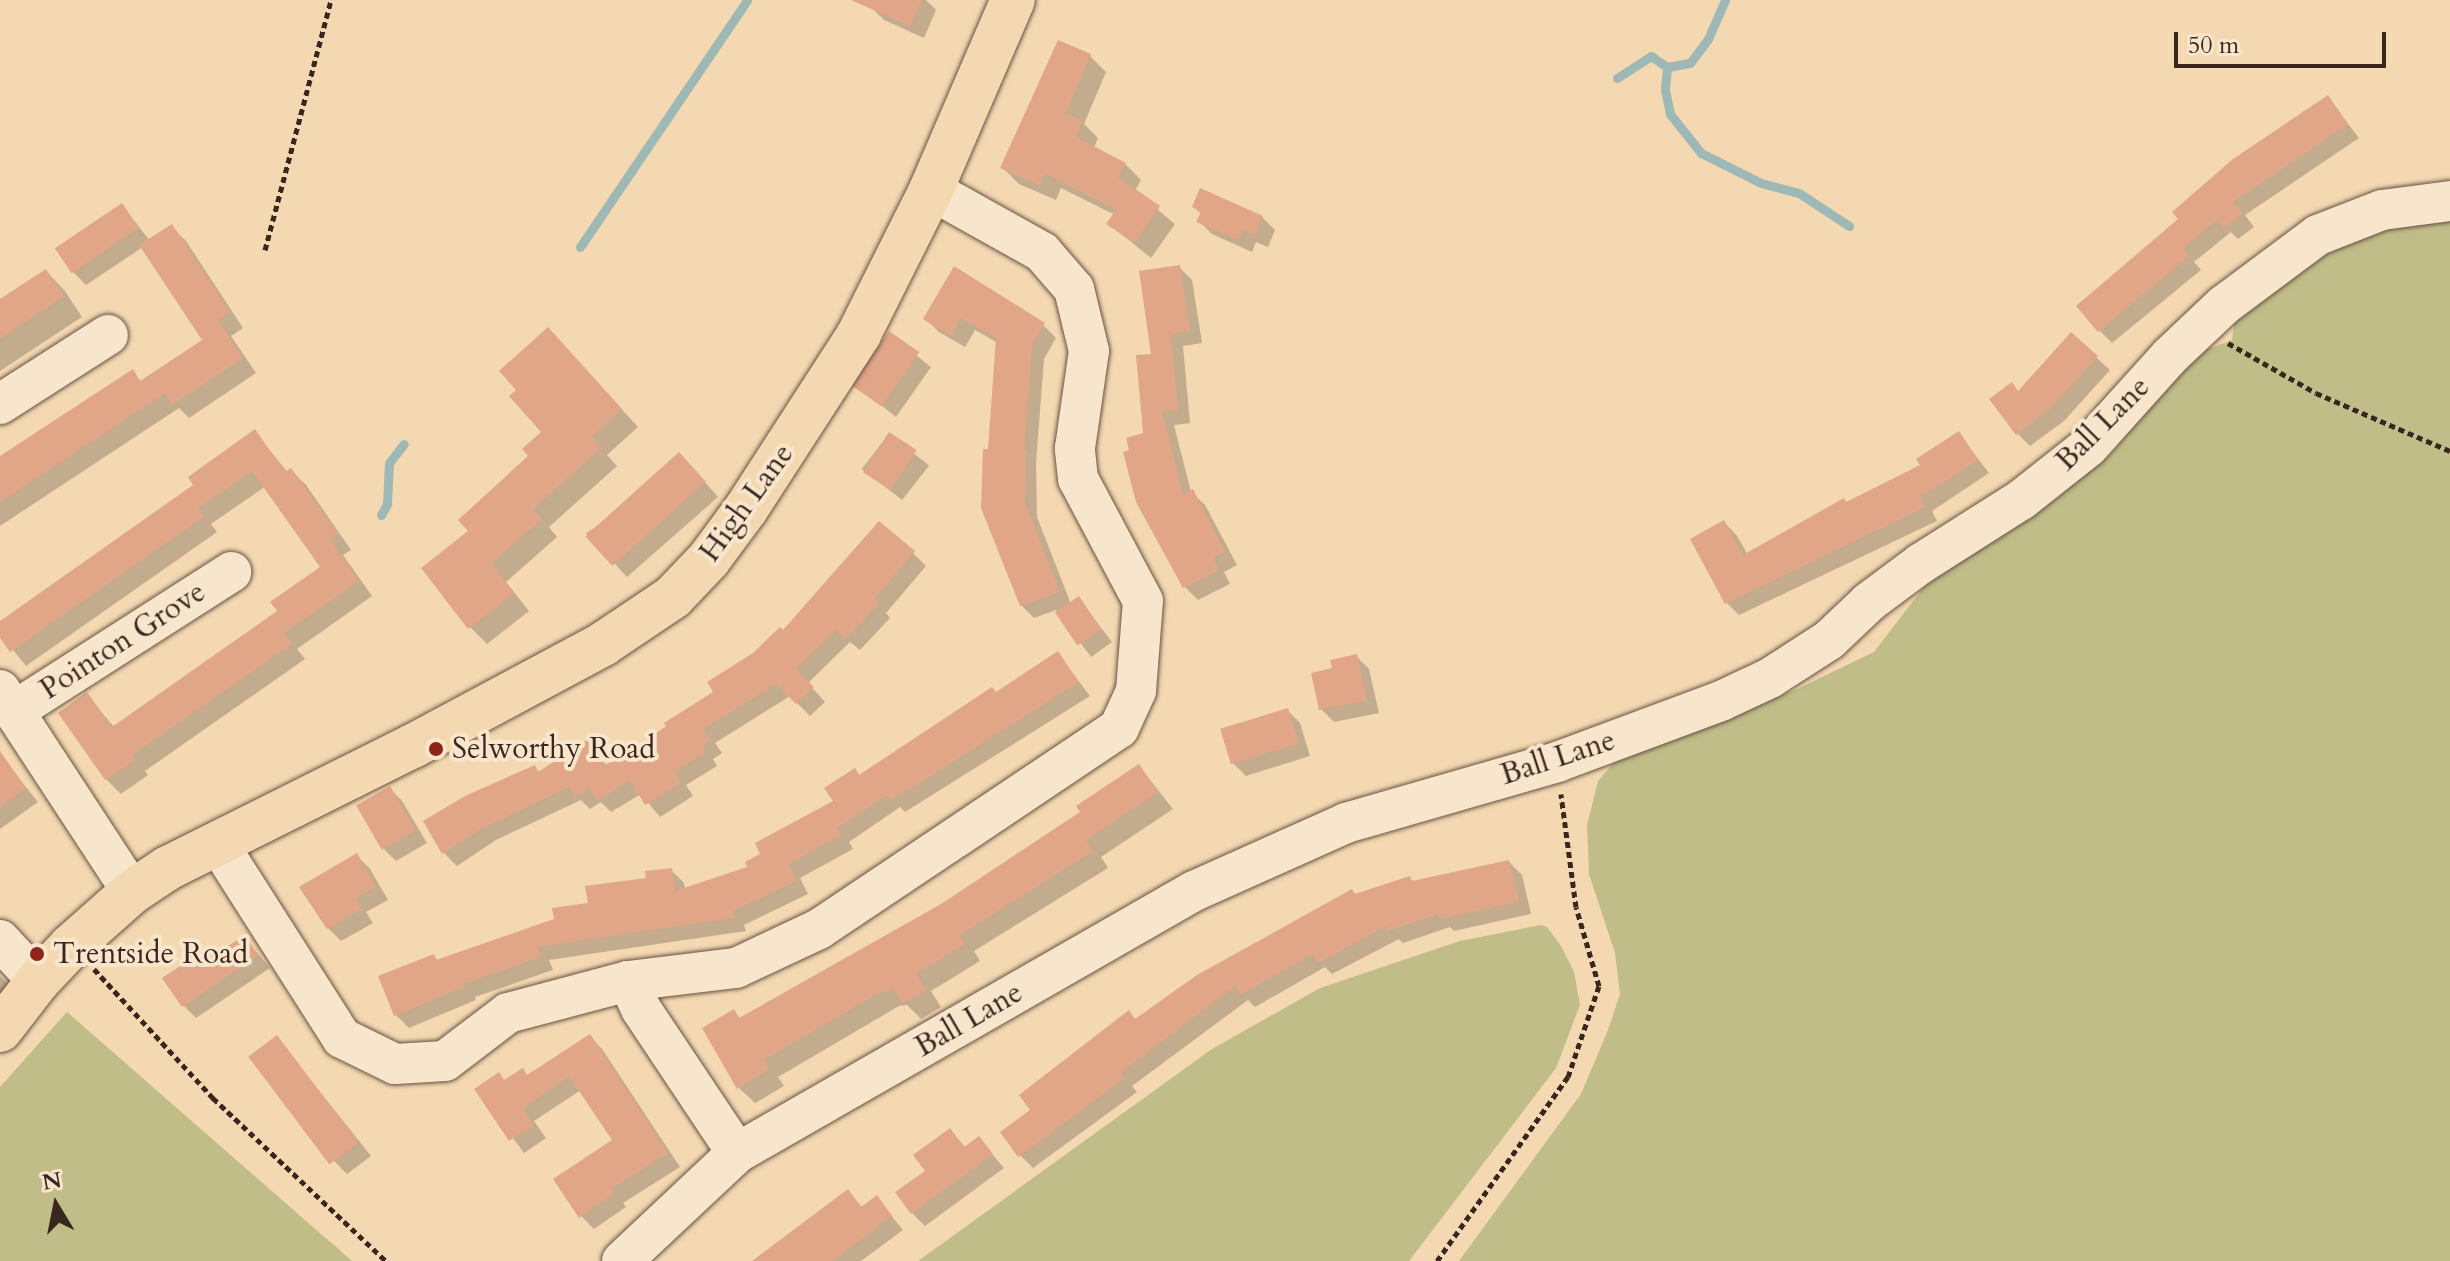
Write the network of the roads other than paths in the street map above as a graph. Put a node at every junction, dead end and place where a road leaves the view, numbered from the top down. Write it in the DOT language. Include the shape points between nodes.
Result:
graph roads {
  1 [pos="1013,0"];
  2 [pos="931,190"];
  3 [pos="2450,201"];
  4 [pos="108,335"];
  5 [pos="0,404"];
  6 [pos="231,572"];
  7 [pos="7,700"];
  8 [pos="217,842"];
  9 [pos="132,892"];
  10 [pos="0,940"];
  11 [pos="38,981"];
  12 [pos="628,981"];
  13 [pos="0,1030"];
  14 [pos="737,1153"];
  15 [pos="622,1261"];
  1 -- 2 [label="main road, High Lane"];
  2 -- 8 [label="main road, High Lane" via="859,334 794,439 709,559 673,597 603,644"];
  2 -- 12 [label="street" via="1042,252 1074,289 1089,351 1075,448 1078,479 1143,601 1136,691 1119,728 819,929 736,968"];
  3 -- 14 [label="street, Ball Lane" via="2382,210 2318,235 2224,305 2088,447 2021,500 1920,564 1829,640 1770,678 1557,762 1346,823 1194,891"];
  4 -- 5 [label="street"];
  6 -- 7 [label="street, Pointon Grove"];
  7 -- 9 [label="street"];
  8 -- 9 [label="main road, High Lane"];
  8 -- 12 [label="street" via="342,1038 395,1064 445,1061 508,1013"];
  9 -- 11 [label="main road, High Lane"];
  10 -- 11 [label="street"];
  11 -- 13 [label="main road, High Lane"];
  12 -- 14 [label="street" via="641,1009"];
  14 -- 15 [label="street, Ball Lane"];
}
